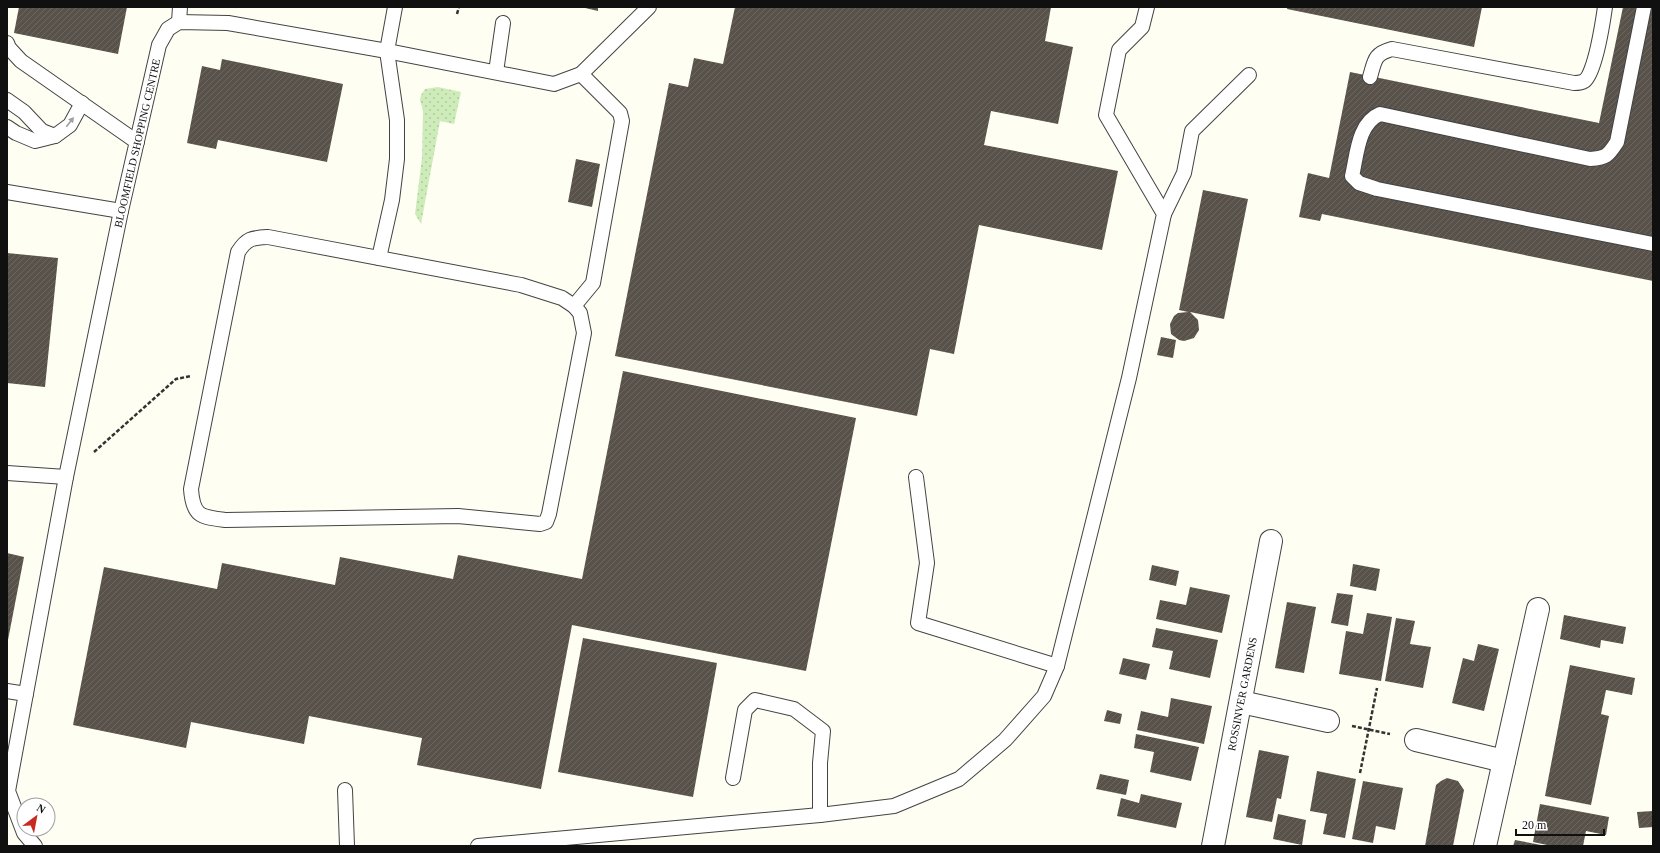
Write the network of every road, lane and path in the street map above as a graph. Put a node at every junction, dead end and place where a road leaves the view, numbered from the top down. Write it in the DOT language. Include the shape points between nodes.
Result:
graph roads {
  1 [pos="180,7"];
  2 [pos="395,7"];
  3 [pos="459,7"];
  4 [pos="649,7"];
  5 [pos="1147,7"];
  6 [pos="1605,7"];
  7 [pos="1644,7"];
  8 [pos="457,14"];
  9 [pos="179,22"];
  10 [pos="504,23"];
  11 [pos="7,44"];
  12 [pos="387,51"];
  13 [pos="496,72"];
  14 [pos="581,74"];
  15 [pos="1249,75"];
  16 [pos="1370,77"];
  17 [pos="7,100"];
  18 [pos="82,103"];
  19 [pos="7,127"];
  20 [pos="55,136"];
  21 [pos="137,142"];
  22 [pos="7,192"];
  23 [pos="121,211"];
  24 [pos="1164,214"];
  25 [pos="1653,244"];
  26 [pos="379,258"];
  27 [pos="574,306"];
  28 [pos="214,372"];
  29 [pos="7,473"];
  30 [pos="66,477"];
  31 [pos="916,477"];
  32 [pos="1271,541"];
  33 [pos="1538,608"];
  34 [pos="1058,666"];
  35 [pos="1377,688"];
  36 [pos="7,691"];
  37 [pos="26,694"];
  38 [pos="1240,702"];
  39 [pos="1328,721"];
  40 [pos="1369,730"];
  41 [pos="1416,740"];
  42 [pos="1504,761"];
  43 [pos="1360,773"];
  44 [pos="733,778"];
  45 [pos="345,790"];
  46 [pos="820,815"];
  47 [pos="35,846"];
  48 [pos="347,846"];
  49 [pos="478,846"];
  50 [pos="1213,846"];
  51 [pos="1485,846"];
  1 -- 9 [label="lane"];
  2 -- 12 [label="lane"];
  3 -- 8 [label="path"];
  4 -- 14 [label="lane"];
  5 -- 24 [label="lane" via="1142,28 1118,50 1106,116"];
  6 -- 16 [label="lane" via="1594,62 1590,75 1584,81 1574,83 1392,49 1382,52 1375,58"];
  7 -- 25 [label="lane" via="1617,142 1603,158 1590,159 1380,114 1374,116 1363,130 1352,176 1359,183 1377,189"];
  9 -- 12 [label="lane" via="228,23"];
  9 -- 21 [label="lane, BLOOMFIELD SHOPPING CENTRE" via="168,29 159,45"];
  10 -- 13 [label="lane"];
  11 -- 18 [label="lane" via="21,61"];
  12 -- 13 [label="lane"];
  12 -- 26 [label="lane" via="397,120 397,159 392,200"];
  13 -- 14 [label="lane" via="554,84"];
  14 -- 27 [label="lane" via="620,113 622,121 592,283"];
  15 -- 24 [label="lane" via="1192,131 1184,173"];
  17 -- 20 [label="lane" via="24,112 42,131"];
  20 -- 18 [label="lane, one-way" via="70,125"];
  18 -- 21 [label="lane"];
  19 -- 20 [label="lane" via="36,141"];
  21 -- 23 [label="lane, BLOOMFIELD SHOPPING CENTRE"];
  22 -- 23 [label="lane"];
  23 -- 30 [label="lane, BLOOMFIELD SHOPPING CENTRE"];
  24 -- 34 [label="lane" via="1129,378"];
  26 -- 27 [label="lane" via="521,285 562,298"];
  26 -- 28 [label="lane" via="268,237 253,238 244,243 238,252"];
  27 -- 28 [label="lane" via="580,313 584,332 549,514 546,522 540,524 458,516 226,520 206,517 196,511 192,504 190,489"];
  28 -- 30 [label="path" via="176,379"];
  29 -- 30 [label="lane"];
  30 -- 37 [label="lane, BLOOMFIELD SHOPPING CENTRE"];
  31 -- 34 [label="lane" via="927,563 918,623"];
  32 -- 38 [label="street, ROSSINVER GARDENS"];
  33 -- 42 [label="street"];
  34 -- 46 [label="lane" via="1039,702 1005,740 959,779 894,806"];
  35 -- 40 [label="path"];
  36 -- 37 [label="lane"];
  37 -- 47 [label="lane, BLOOMFIELD SHOPPING CENTRE" via="8,791 24,833"];
  38 -- 39 [label="street"];
  38 -- 50 [label="street, ROSSINVER GARDENS"];
  39 -- 40 [label="path"];
  40 -- 41 [label="path"];
  40 -- 43 [label="path"];
  41 -- 42 [label="street"];
  42 -- 51 [label="street"];
  44 -- 46 [label="lane" via="746,710 755,700 794,709 823,731"];
  45 -- 48 [label="lane"];
  46 -- 49 [label="lane"];
}
